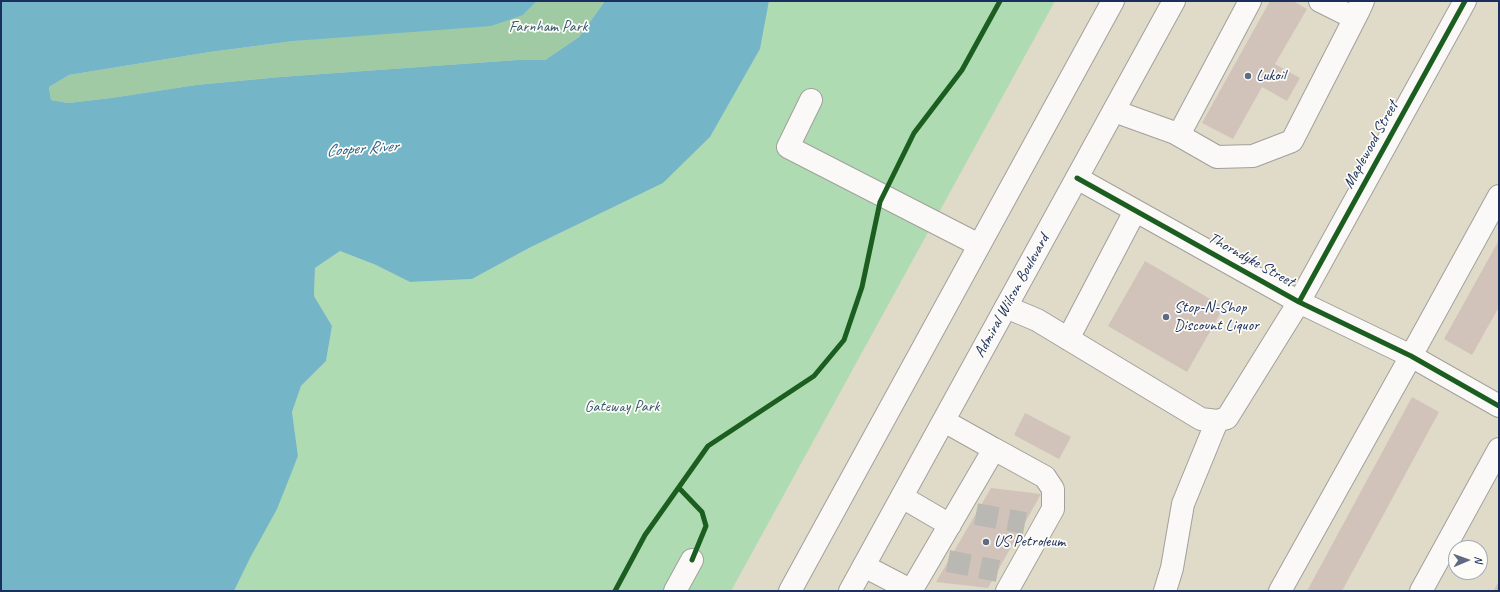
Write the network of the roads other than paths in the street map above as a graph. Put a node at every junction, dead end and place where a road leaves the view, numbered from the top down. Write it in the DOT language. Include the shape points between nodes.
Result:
graph roads {
  1 [pos="1114,1"];
  2 [pos="1174,1"];
  3 [pos="1250,1"];
  4 [pos="1320,1"];
  5 [pos="1465,1"];
  6 [pos="1361,6"];
  7 [pos="811,100"];
  8 [pos="1114,111"];
  9 [pos="1175,133"];
  10 [pos="1077,178"];
  11 [pos="1499,196"];
  12 [pos="1135,211"];
  13 [pos="979,245"];
  14 [pos="1299,302"];
  15 [pos="1006,307"];
  16 [pos="1068,339"];
  17 [pos="1411,356"];
  18 [pos="1499,406"];
  19 [pos="944,421"];
  20 [pos="1217,421"];
  21 [pos="994,449"];
  22 [pos="1499,449"];
  23 [pos="902,497"];
  24 [pos="950,525"];
  25 [pos="692,560"];
  26 [pos="864,566"];
  27 [pos="1007,578"];
  28 [pos="675,591"];
  29 [pos="790,591"];
  30 [pos="850,591"];
  31 [pos="912,591"];
  32 [pos="1165,591"];
  33 [pos="1280,591"];
  34 [pos="1421,591"];
  1 -- 13 [label="main road"];
  2 -- 8 [label="main road, Admiral Wilson Boulevard"];
  3 -- 9 [label="main road" via="1182,129"];
  4 -- 6 [label="main road" via="1348,15"];
  5 -- 14 [label="main road, Maplewood Street"];
  6 -- 9 [label="main road" via="1292,141 1253,156 1217,157"];
  7 -- 13 [label="main road" via="788,147"];
  8 -- 9 [label="main road"];
  8 -- 10 [label="main road, Admiral Wilson Boulevard"];
  10 -- 12 [label="main road, Thorndyke Street"];
  10 -- 15 [label="main road, Admiral Wilson Boulevard"];
  11 -- 17 [label="main road"];
  12 -- 14 [label="main road, Thorndyke Street"];
  12 -- 16 [label="main road"];
  13 -- 29 [label="main road"];
  14 -- 17 [label="main road, Thorndyke Street"];
  14 -- 20 [label="main road, Maplewood Street" via="1227,418"];
  15 -- 16 [label="main road" via="1037,320"];
  15 -- 19 [label="main road, Admiral Wilson Boulevard"];
  16 -- 20 [label="main road" via="1201,419"];
  17 -- 18 [label="main road, Thorndyke Street"];
  17 -- 33 [label="main road"];
  19 -- 21 [label="main road"];
  19 -- 23 [label="main road, Admiral Wilson Boulevard"];
  20 -- 32 [label="main road" via="1183,504 1172,568"];
  21 -- 24 [label="main road" via="968,510"];
  21 -- 27 [label="main road" via="1046,477 1053,489 1052,509 1034,524"];
  22 -- 34 [label="main road"];
  23 -- 24 [label="main road"];
  23 -- 26 [label="main road, Admiral Wilson Boulevard"];
  24 -- 31 [label="main road" via="941,557"];
  25 -- 28 [label="main road"];
  26 -- 30 [label="main road, Admiral Wilson Boulevard"];
  26 -- 31 [label="main road"];
}
